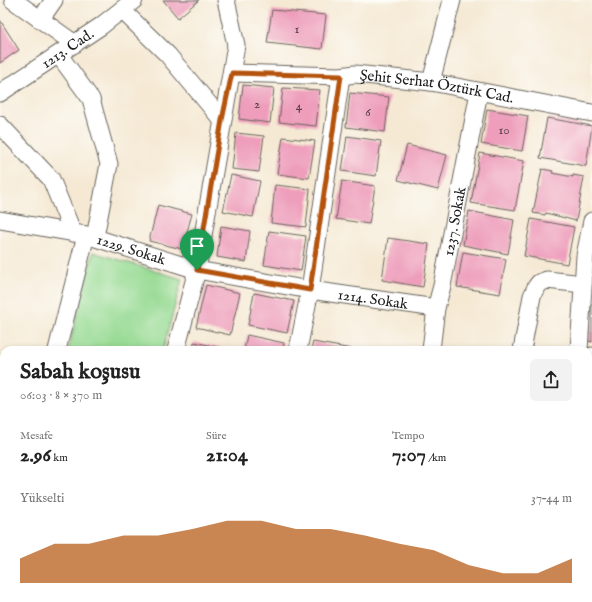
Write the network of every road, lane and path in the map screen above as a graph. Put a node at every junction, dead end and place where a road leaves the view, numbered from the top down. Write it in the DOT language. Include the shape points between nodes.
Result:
graph roads {
  1 [pos="13,0"];
  2 [pos="54,0"];
  3 [pos="226,0"];
  4 [pos="452,0"];
  5 [pos="128,5"];
  6 [pos="40,20"];
  7 [pos="75,44"];
  8 [pos="59,55"];
  9 [pos="232,73"];
  10 [pos="341,76"];
  11 [pos="430,82"];
  12 [pos="479,92"];
  13 [pos="0,93"];
  14 [pos="592,113"];
  15 [pos="222,120"];
  16 [pos="0,125"];
  17 [pos="0,220"];
  18 [pos="592,221"];
  19 [pos="85,235"];
  20 [pos="197,270"];
  21 [pos="583,284"];
  22 [pos="310,290"];
  23 [pos="436,308"];
  24 [pos="58,346"];
  25 [pos="177,346"];
  26 [pos="299,346"];
  27 [pos="431,346"];
  28 [pos="523,346"];
  29 [pos="579,346"];
  1 -- 6 [label="street"];
  2 -- 6 [label="street"];
  3 -- 9 [label="street" via="236,45"];
  4 -- 11 [label="street"];
  5 -- 7 [label="street, 1213. Cad."];
  5 -- 15 [label="street"];
  6 -- 7 [label="street"];
  7 -- 8 [label="street, 1213. Cad."];
  8 -- 13 [label="street, 1213. Cad."];
  8 -- 19 [label="street" via="92,99 109,164"];
  9 -- 10 [label="street, Şehit Serhat Öztürk Cad."];
  9 -- 15 [label="street"];
  10 -- 11 [label="street, Şehit Serhat Öztürk Cad." via="355,74"];
  10 -- 22 [label="street"];
  11 -- 12 [label="street, Şehit Serhat Öztürk Cad."];
  12 -- 14 [label="street, Şehit Serhat Öztürk Cad."];
  12 -- 23 [label="street, 1237. Sokak"];
  15 -- 20 [label="street"];
  16 -- 19 [label="street" via="51,179"];
  17 -- 19 [label="street, 1229. Sokak"];
  18 -- 21 [label="street" via="584,256"];
  19 -- 20 [label="street, 1229. Sokak"];
  19 -- 24 [label="street"];
  20 -- 22 [label="street, 1229. Sokak"];
  20 -- 25 [label="street"];
  21 -- 28 [label="street" via="547,280 536,287"];
  21 -- 29 [label="street"];
  22 -- 23 [label="street, 1214. Sokak"];
  22 -- 26 [label="street"];
  23 -- 27 [label="street, 1237. Sokak"];
}
